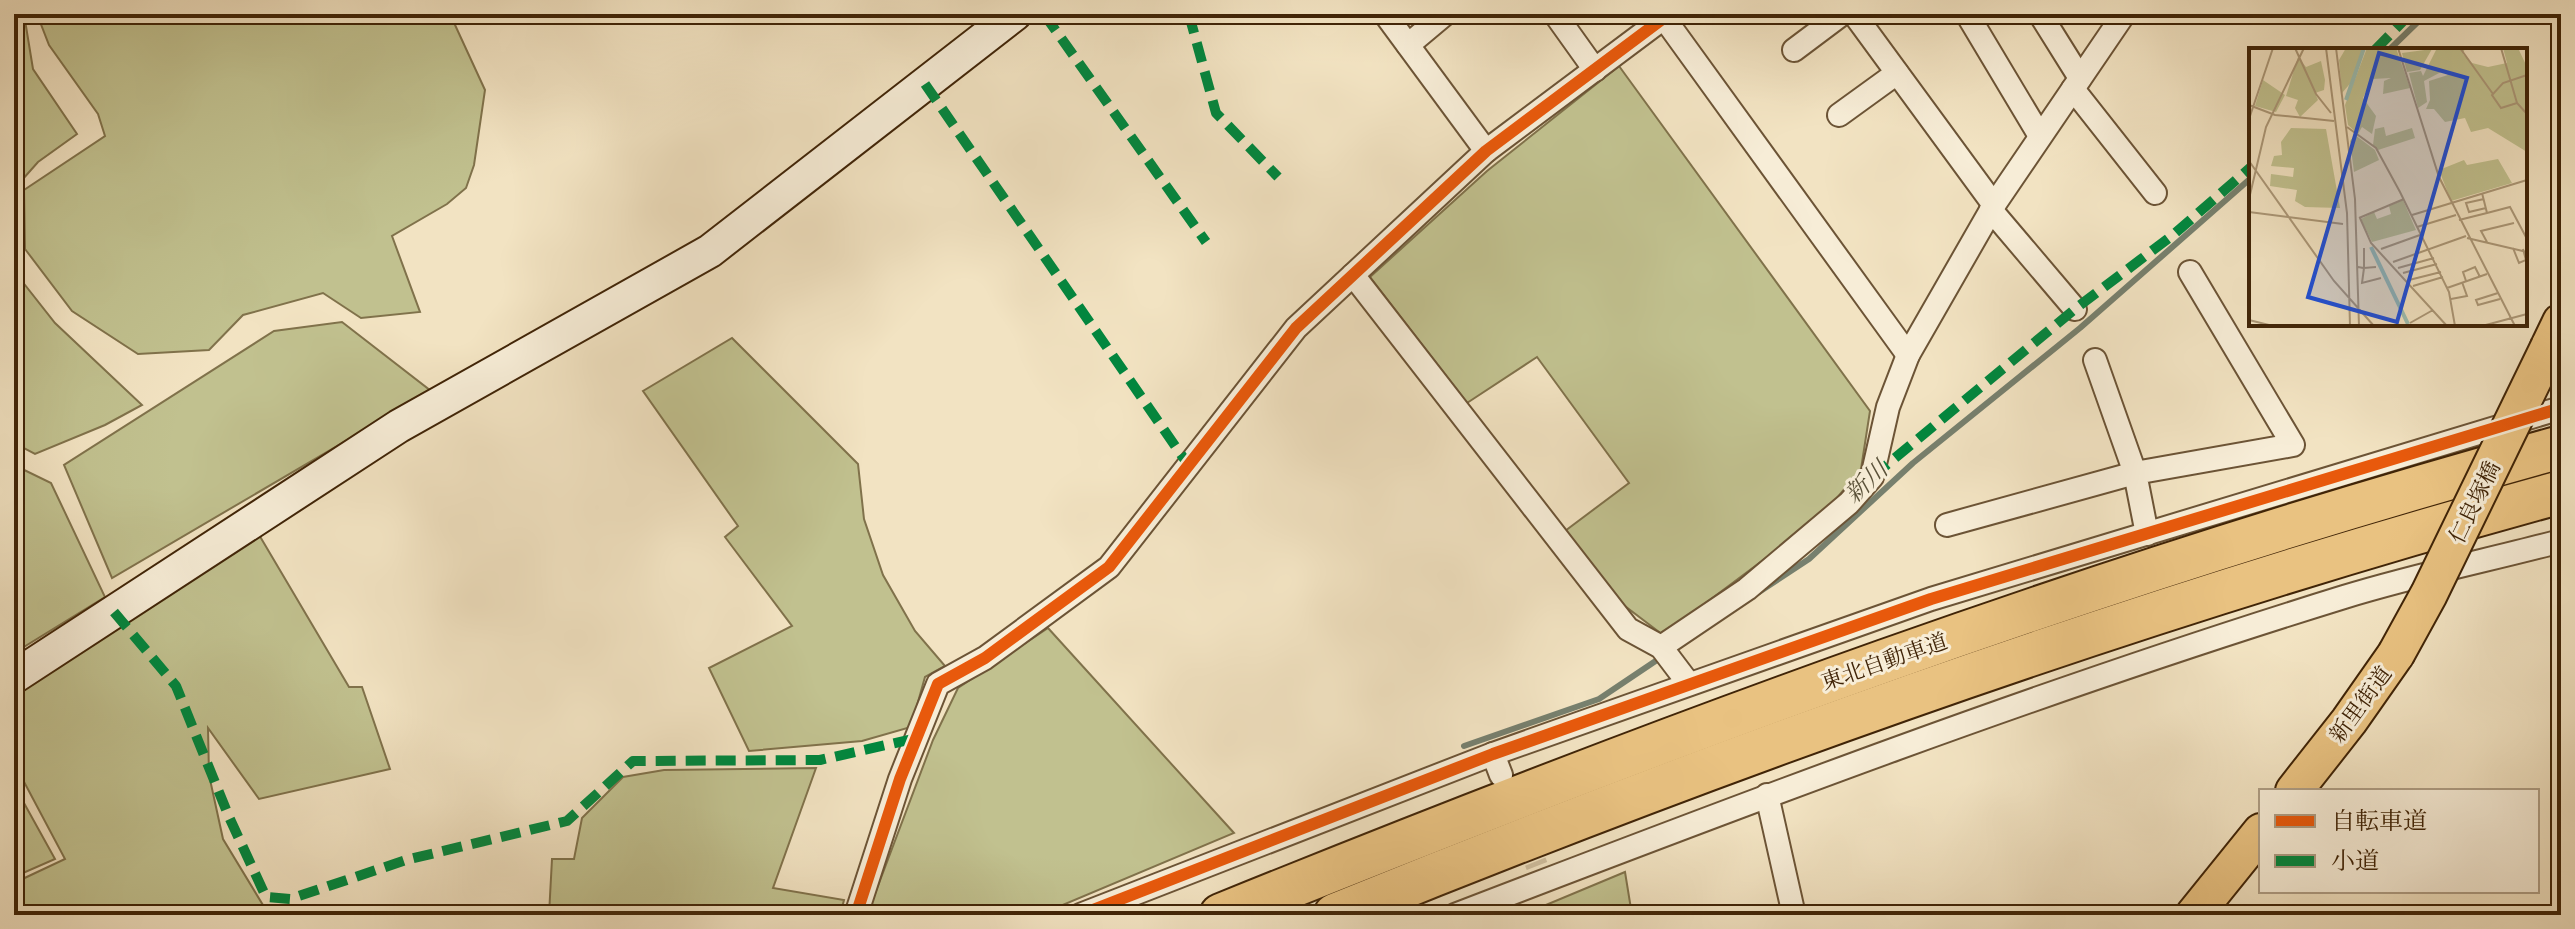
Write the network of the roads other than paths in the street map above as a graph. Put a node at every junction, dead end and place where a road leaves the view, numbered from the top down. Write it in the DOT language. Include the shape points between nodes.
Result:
graph roads {
  1 [pos="1015,14"];
  2 [pos="1385,14"];
  3 [pos="1445,14"];
  4 [pos="1555,14"];
  5 [pos="1842,14"];
  6 [pos="1854,14"];
  7 [pos="1967,14"];
  8 [pos="2040,14"];
  9 [pos="2124,14"];
  10 [pos="1666,16"];
  11 [pos="1408,45"];
  12 [pos="1794,50"];
  13 [pos="1595,70"];
  14 [pos="1897,73"];
  15 [pos="2076,84"];
  16 [pos="1839,115"];
  17 [pos="2040,136"];
  18 [pos="1486,151"];
  19 [pos="2155,193"];
  20 [pos="1992,207"];
  21 [pos="2190,272"];
  22 [pos="1353,275"];
  23 [pos="2075,309"];
  24 [pos="2555,335"];
  25 [pos="1908,355"];
  26 [pos="2095,360"];
  27 [pos="2561,408"];
  28 [pos="2561,447"];
  29 [pos="2135,473"];
  30 [pos="2561,492"];
  31 [pos="1947,525"];
  32 [pos="2147,534"];
  33 [pos="2561,541"];
  34 [pos="1661,647"];
  35 [pos="2396,654"];
  36 [pos="1683,675"];
  37 [pos="14,677"];
  38 [pos="2296,789"];
  39 [pos="1767,795"];
  40 [pos="2259,834"];
  41 [pos="856,915"];
  42 [pos="1080,915"];
  43 [pos="1221,915"];
  44 [pos="1335,915"];
  45 [pos="1455,915"];
  46 [pos="1794,915"];
  47 [pos="2194,915"];
  1 -- 37 [label="street" via="710,251 399,426"];
  2 -- 11 [label="street"];
  3 -- 11 [label="street"];
  4 -- 13 [label="street"];
  5 -- 12 [label="street"];
  6 -- 14 [label="street"];
  7 -- 17 [label="street"];
  8 -- 15 [label="street"];
  9 -- 15 [label="street"];
  10 -- 13 [label="street"];
  10 -- 25 [label="street"];
  11 -- 18 [label="street"];
  13 -- 18 [label="street"];
  14 -- 16 [label="street"];
  14 -- 20 [label="street"];
  15 -- 17 [label="street"];
  15 -- 19 [label="street"];
  17 -- 20 [label="street"];
  18 -- 22 [label="street"];
  20 -- 23 [label="street"];
  20 -- 25 [label="street"];
  21 -- 29 [label="street" via="2293,445"];
  22 -- 34 [label="street" via="1628,629"];
  22 -- 41 [label="street" via="1296,328 1109,567 985,658 938,684 900,779"];
  24 -- 35 [label="main road, 仁良塚橋, bridge"];
  25 -- 34 [label="street" via="1888,407 1872,477 1849,503 1747,589"];
  26 -- 29 [label="street"];
  27 -- 32 [label="street"];
  28 -- 43 [label="highway, 東北自動車道" via="2245,541 1844,675 1632,751"];
  29 -- 31 [label="street"];
  29 -- 32 [label="street"];
  30 -- 44 [label="highway, 東北自動車道" via="2259,581 1876,709 1647,791"];
  32 -- 36 [label="street"];
  33 -- 39 [label="street" via="2346,596"];
  34 -- 36 [label="street"];
  35 -- 38 [label="main road, 新里街道"];
  36 -- 42 [label="street" via="1497,764"];
  39 -- 45 [label="street" via="1540,874"];
  39 -- 46 [label="street"];
  40 -- 47 [label="main road"];
}
